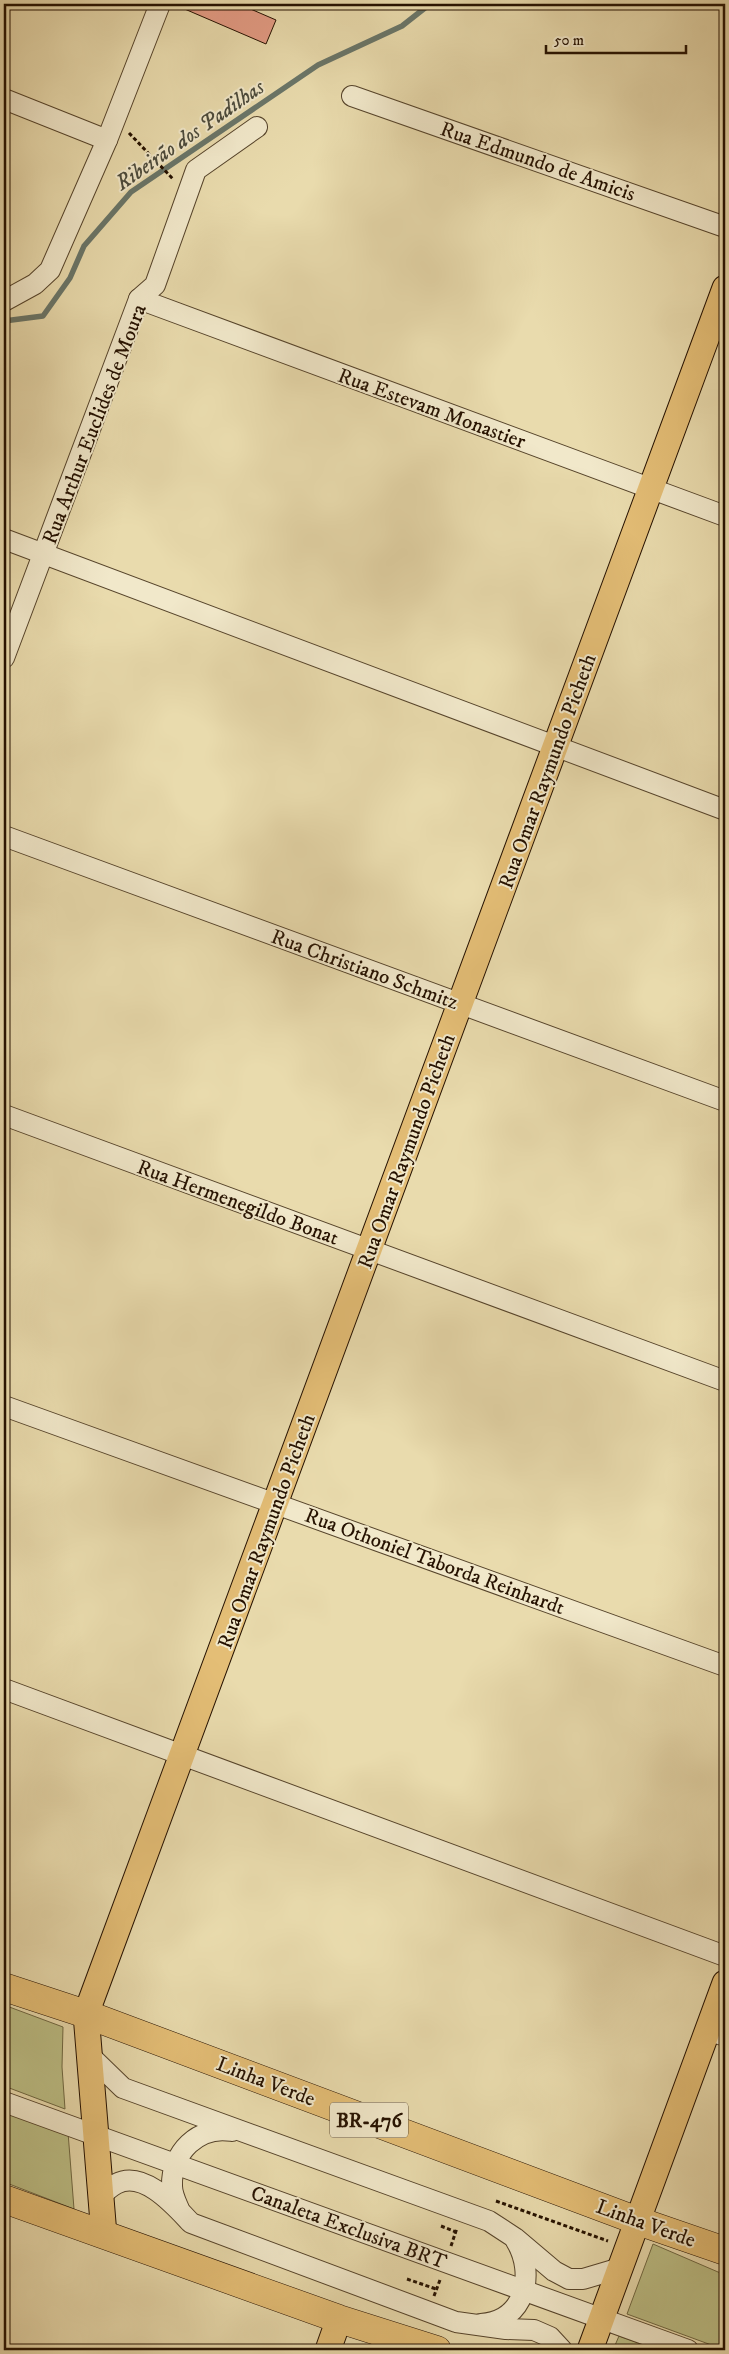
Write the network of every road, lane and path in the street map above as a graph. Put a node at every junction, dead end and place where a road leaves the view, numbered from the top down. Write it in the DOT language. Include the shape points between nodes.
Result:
graph roads {
  1 [pos="160,4"];
  2 [pos="352,96"];
  3 [pos="4,99"];
  4 [pos="258,127"];
  5 [pos="111,132"];
  6 [pos="181,186"];
  7 [pos="725,227"];
  8 [pos="725,288"];
  9 [pos="139,300"];
  10 [pos="4,301"];
  11 [pos="651,488"];
  12 [pos="725,516"];
  13 [pos="4,539"];
  14 [pos="43,554"];
  15 [pos="4,658"];
  16 [pos="556,747"];
  17 [pos="725,810"];
  18 [pos="4,836"];
  19 [pos="461,1004"];
  20 [pos="725,1101"];
  21 [pos="4,1115"];
  22 [pos="370,1251"];
  23 [pos="725,1381"];
  24 [pos="4,1406"];
  25 [pos="276,1504"];
  26 [pos="725,1666"];
  27 [pos="4,1689"];
  28 [pos="182,1755"];
  29 [pos="725,1956"];
  30 [pos="725,1983"];
  31 [pos="4,1987"];
  32 [pos="86,2014"];
  33 [pos="716,2033"];
  34 [pos="90,2056"];
  35 [pos="4,2102"];
  36 [pos="240,2132"];
  37 [pos="96,2136"];
  38 [pos="174,2164"];
  39 [pos="100,2196"];
  40 [pos="4,2199"];
  41 [pos="179,2211"];
  42 [pos="638,2221"];
  43 [pos="104,2235"];
  44 [pos="515,2238"];
  45 [pos="725,2251"];
  46 [pos="620,2268"];
  47 [pos="407,2279"];
  48 [pos="436,2289"];
  49 [pos="525,2290"];
  50 [pos="602,2318"];
  51 [pos="339,2319"];
  52 [pos="471,2325"];
  53 [pos="328,2350"];
  54 [pos="437,2350"];
  55 [pos="562,2350"];
  56 [pos="590,2350"];
  57 [pos="688,2350"];
  1 -- 5 [label="street"];
  2 -- 7 [label="street, Rua Edmundo de Amicis"];
  3 -- 5 [label="street"];
  4 -- 6 [label="street, Rua Arthur Euclides de Moura" via="196,170"];
  5 -- 6 [label="path" via="134,136"];
  5 -- 10 [label="street" via="50,270 35,284"];
  6 -- 9 [label="street, Rua Arthur Euclides de Moura" via="155,285"];
  8 -- 11 [label="main road, Rua Omar Raymundo Picheth"];
  9 -- 11 [label="street, Rua Estevam Monastier"];
  9 -- 14 [label="street, Rua Arthur Euclides de Moura"];
  11 -- 12 [label="street, Rua Estevam Monastier"];
  11 -- 16 [label="main road, Rua Omar Raymundo Picheth"];
  13 -- 14 [label="street"];
  14 -- 15 [label="street, Rua Arthur Euclides de Moura"];
  14 -- 16 [label="street"];
  16 -- 17 [label="street"];
  16 -- 19 [label="main road, Rua Omar Raymundo Picheth"];
  18 -- 19 [label="street, Rua Christiano Schmitz"];
  19 -- 20 [label="street, Rua Christiano Schmitz"];
  19 -- 22 [label="main road, Rua Omar Raymundo Picheth"];
  21 -- 22 [label="street, Rua Hermenegildo Bonat"];
  22 -- 23 [label="street, Rua Hermenegildo Bonat"];
  22 -- 25 [label="main road, Rua Omar Raymundo Picheth"];
  24 -- 25 [label="street, Rua Othoniel Taborda Reinhardt"];
  25 -- 26 [label="street, Rua Othoniel Taborda Reinhardt"];
  25 -- 28 [label="main road, Rua Omar Raymundo Picheth"];
  27 -- 28 [label="street"];
  28 -- 29 [label="street"];
  28 -- 32 [label="main road, Rua Omar Raymundo Picheth"];
  30 -- 33 [label="main road"];
  31 -- 32 [label="highway, Linha Verde / BR-476"];
  32 -- 34 [label="main road"];
  32 -- 42 [label="highway, Linha Verde / BR-476"];
  33 -- 42 [label="main road"];
  34 -- 36 [label="street" via="124,2088"];
  34 -- 37 [label="main road"];
  35 -- 37 [label="street, Canaleta Exclusiva BRT"];
  36 -- 38 [label="street" via="224,2129 208,2132 182,2150"];
  36 -- 44 [label="street" via="489,2221"];
  37 -- 38 [label="street, Canaleta Exclusiva BRT"];
  37 -- 39 [label="main road"];
  38 -- 41 [label="street" via="171,2188"];
  38 -- 49 [label="street, Canaleta Exclusiva BRT"];
  39 -- 41 [label="street" via="124,2181 138,2182 159,2191"];
  39 -- 43 [label="main road"];
  40 -- 43 [label="highway"];
  41 -- 52 [label="street" via="191,2223"];
  42 -- 45 [label="highway, Linha Verde / BR-476"];
  42 -- 46 [label="main road"];
  43 -- 51 [label="highway"];
  44 -- 46 [label="street" via="554,2271 569,2279 583,2279"];
  44 -- 49 [label="street" via="524,2253 528,2272"];
  46 -- 50 [label="main road"];
  47 -- 48 [label="path"];
  49 -- 50 [label="street, Canaleta Exclusiva BRT"];
  49 -- 52 [label="street" via="517,2305 504,2317 488,2324"];
  50 -- 56 [label="main road"];
  50 -- 57 [label="street, Canaleta Exclusiva BRT"];
  51 -- 53 [label="main road"];
  51 -- 54 [label="highway"];
  52 -- 55 [label="street" via="534,2330 550,2337"];
}
